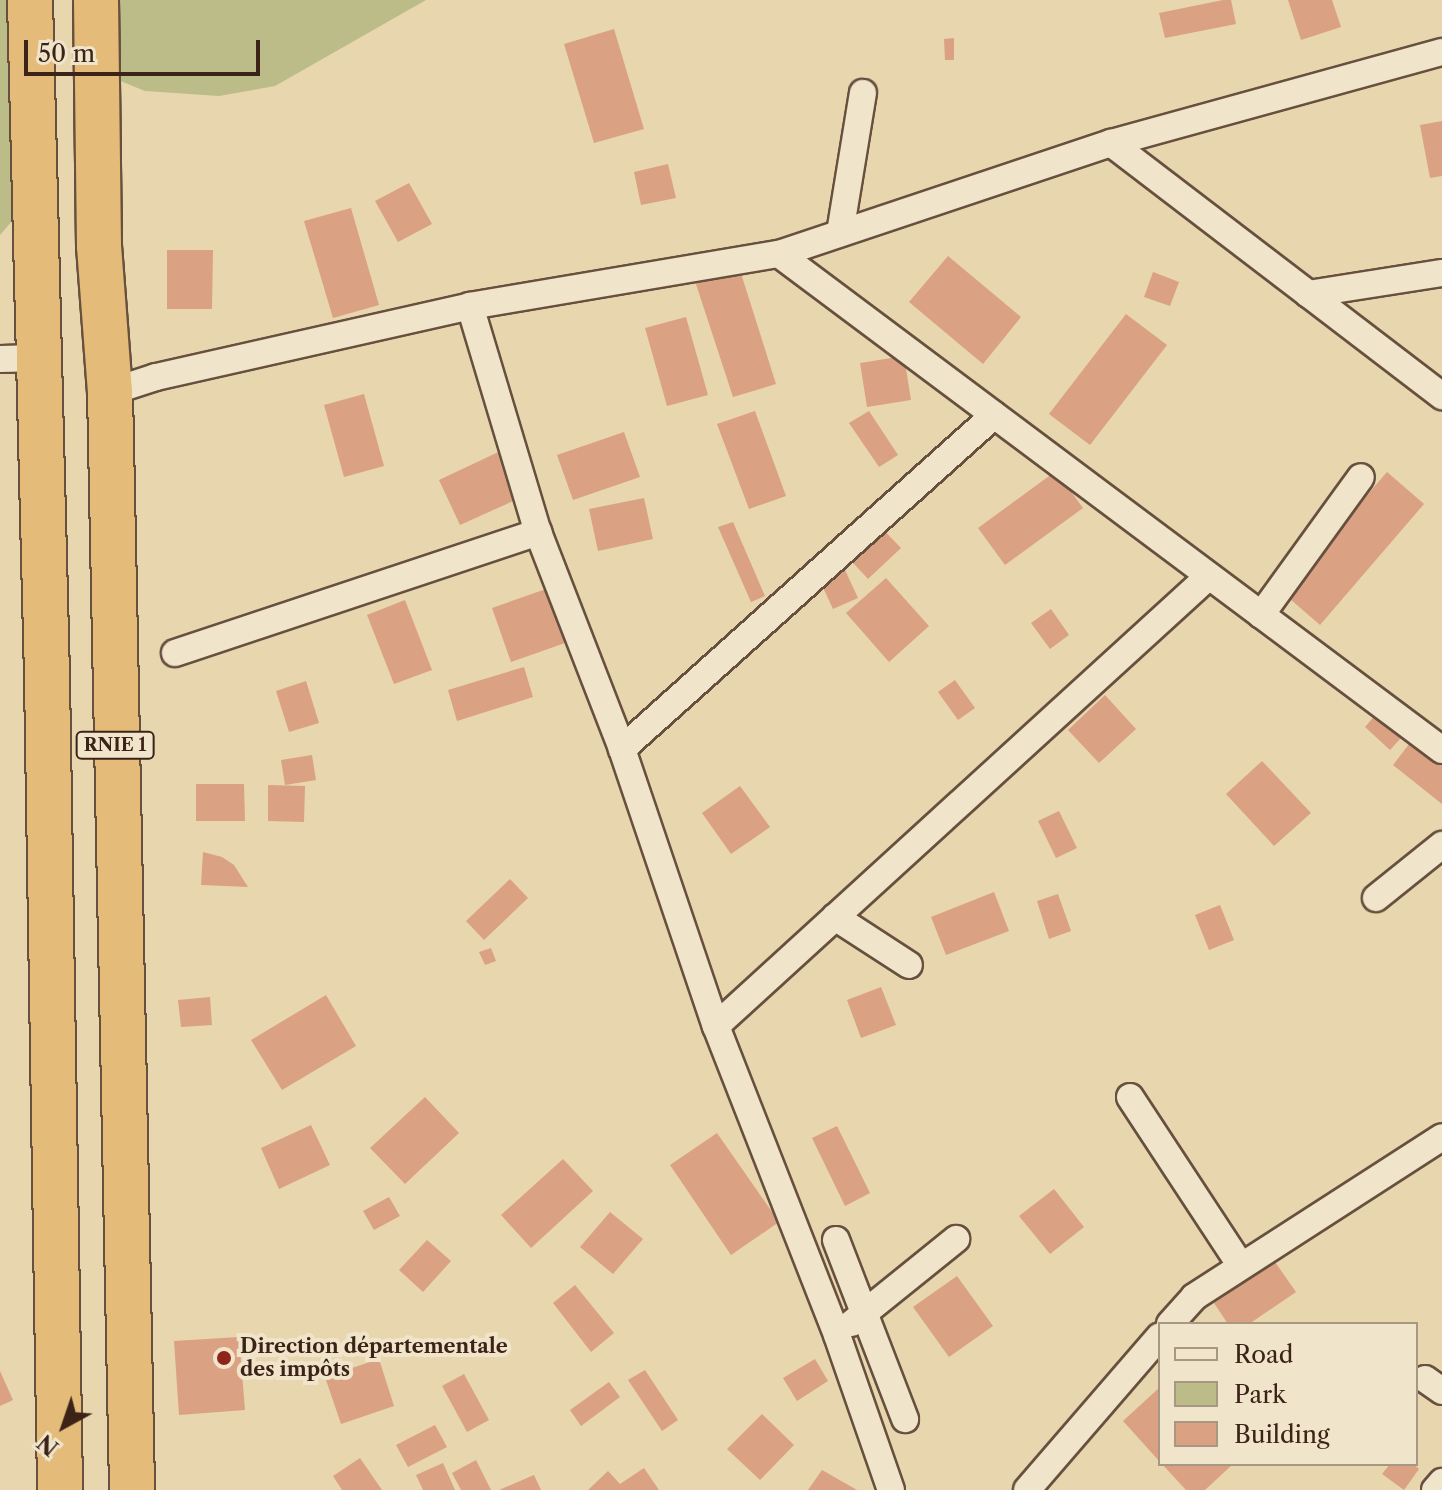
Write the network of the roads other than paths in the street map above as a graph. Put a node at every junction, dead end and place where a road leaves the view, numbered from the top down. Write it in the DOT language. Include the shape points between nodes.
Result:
graph roads {
  1 [pos="30,0"];
  2 [pos="96,0"];
  3 [pos="1442,52"];
  4 [pos="863,93"];
  5 [pos="1111,143"];
  6 [pos="840,233"];
  7 [pos="779,254"];
  8 [pos="1442,273"];
  9 [pos="1308,294"];
  10 [pos="470,306"];
  11 [pos="20,359"];
  12 [pos="110,392"];
  13 [pos="1442,396"];
  14 [pos="994,415"];
  15 [pos="1361,477"];
  16 [pos="538,532"];
  17 [pos="1209,576"];
  18 [pos="1261,615"];
  19 [pos="175,653"];
  20 [pos="622,749"];
  21 [pos="1442,750"];
  22 [pos="1442,845"];
  23 [pos="1376,898"];
  24 [pos="835,917"];
  25 [pos="909,965"];
  26 [pos="716,1026"];
  27 [pos="1130,1097"];
  28 [pos="1442,1137"];
  29 [pos="956,1239"];
  30 [pos="836,1240"];
  31 [pos="1241,1266"];
  32 [pos="863,1314"];
  33 [pos="1172,1322"];
  34 [pos="837,1335"];
  35 [pos="1158,1338"];
  36 [pos="905,1419"];
  37 [pos="1442,1482"];
  38 [pos="60,1490"];
  39 [pos="132,1490"];
  40 [pos="891,1490"];
  41 [pos="1027,1490"];
  42 [pos="1435,1490"];
  1 -- 11 [label="highway, RNIE 1"];
  2 -- 12 [label="highway, RNIE 1" via="99,246"];
  3 -- 5 [label="street"];
  4 -- 6 [label="street"];
  5 -- 6 [label="street"];
  5 -- 9 [label="street"];
  6 -- 7 [label="street"];
  7 -- 10 [label="street"];
  7 -- 14 [label="street"];
  8 -- 9 [label="street"];
  9 -- 13 [label="street"];
  10 -- 12 [label="street"];
  10 -- 16 [label="street"];
  11 -- 38 [label="highway, RNIE 1"];
  12 -- 39 [label="highway, RNIE 1"];
  14 -- 17 [label="street"];
  14 -- 20 [label="street"];
  15 -- 18 [label="street"];
  16 -- 19 [label="street"];
  16 -- 20 [label="street"];
  17 -- 18 [label="street"];
  17 -- 24 [label="street"];
  18 -- 21 [label="street"];
  20 -- 26 [label="street"];
  22 -- 23 [label="street"];
  24 -- 25 [label="street"];
  24 -- 26 [label="street"];
  26 -- 34 [label="street"];
  27 -- 31 [label="street"];
  28 -- 31 [label="street"];
  29 -- 32 [label="street"];
  30 -- 32 [label="street"];
  31 -- 33 [label="street" via="1194,1297"];
  32 -- 34 [label="street"];
  32 -- 36 [label="street"];
  34 -- 40 [label="street"];
  35 -- 41 [label="street"];
  37 -- 42 [label="street"];
}
